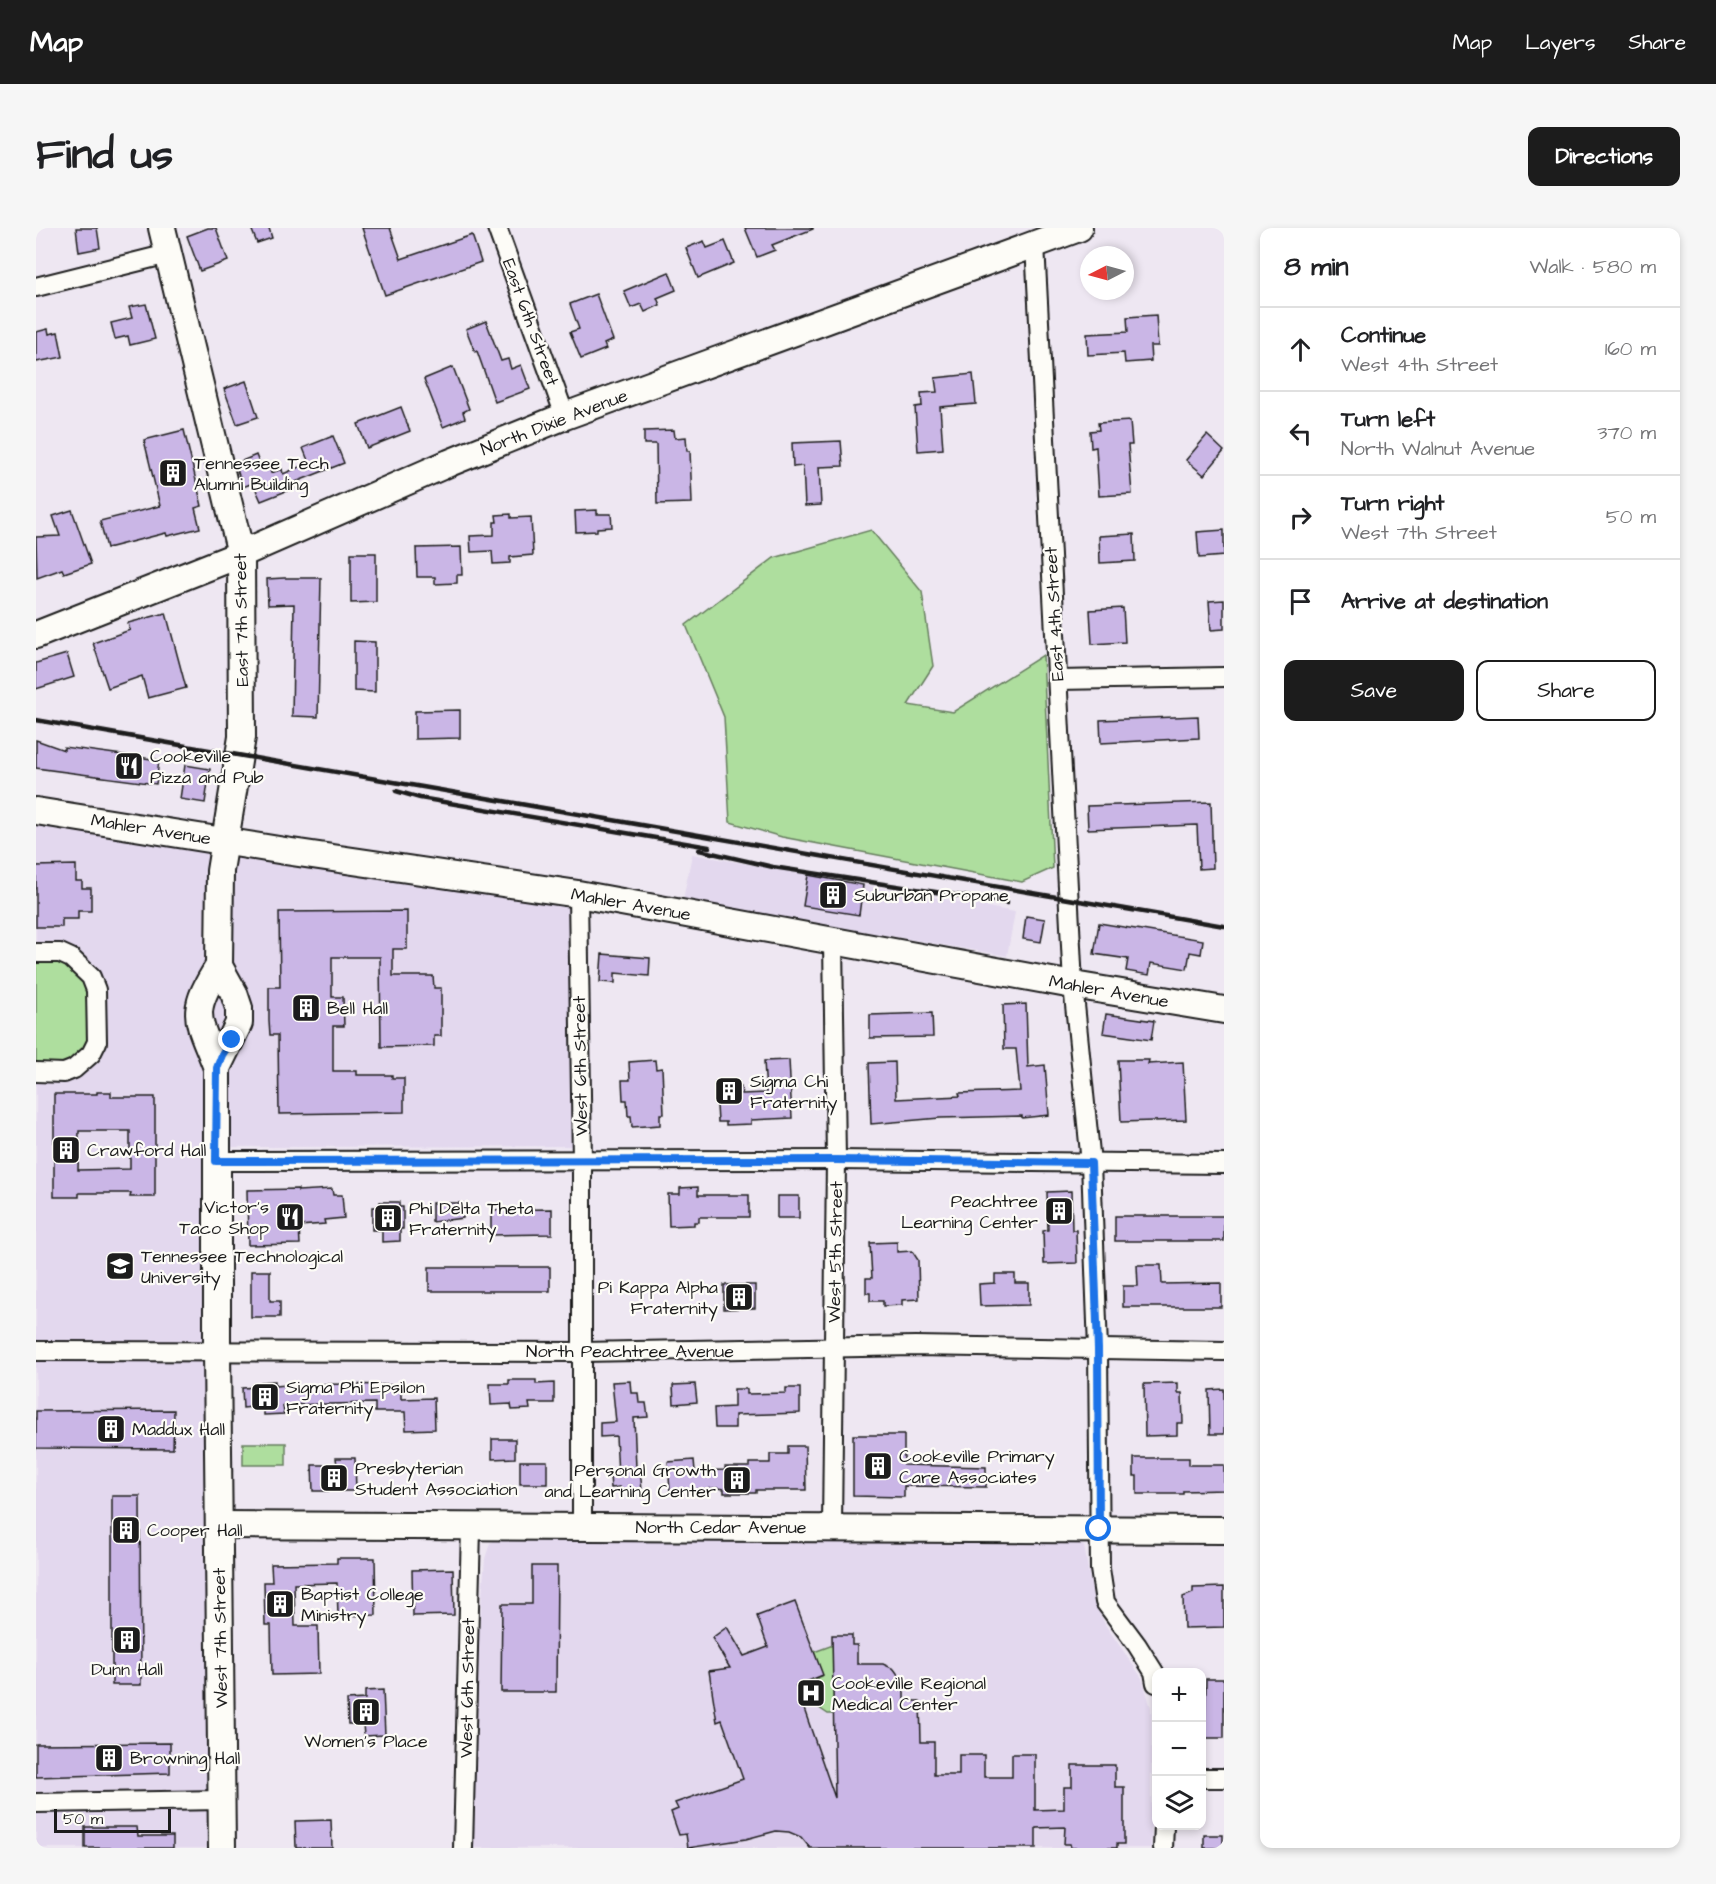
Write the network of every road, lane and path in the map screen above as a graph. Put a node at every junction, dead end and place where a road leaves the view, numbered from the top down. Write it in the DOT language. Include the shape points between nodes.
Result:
graph roads {
  1 [pos="162,228"];
  2 [pos="497,228"];
  3 [pos="1079,228"];
  4 [pos="1035,244"];
  5 [pos="168,254"];
  6 [pos="36,287"];
  7 [pos="565,416"];
  8 [pos="241,554"];
  9 [pos="36,635"];
  10 [pos="1224,677"];
  11 [pos="1058,680"];
  12 [pos="36,811"];
  13 [pos="224,840"];
  14 [pos="578,894"];
  15 [pos="833,942"];
  16 [pos="36,953"];
  17 [pos="219,966"];
  18 [pos="1073,985"];
  19 [pos="1224,1010"];
  20 [pos="217,1068"];
  21 [pos="36,1072"];
  22 [pos="836,1160"];
  23 [pos="216,1161"];
  24 [pos="582,1161"];
  25 [pos="1091,1163"];
  26 [pos="1224,1164"];
  27 [pos="834,1349"];
  28 [pos="1098,1349"];
  29 [pos="36,1351"];
  30 [pos="217,1351"];
  31 [pos="1224,1351"];
  32 [pos="582,1352"];
  33 [pos="219,1525"];
  34 [pos="582,1526"];
  35 [pos="471,1527"];
  36 [pos="831,1527"];
  37 [pos="1099,1529"];
  38 [pos="1224,1530"];
  39 [pos="1152,1669"];
  40 [pos="1206,1778"];
  41 [pos="1224,1778"];
  42 [pos="222,1800"];
  43 [pos="36,1803"];
  44 [pos="1164,1830"];
  45 [pos="222,1848"];
  46 [pos="463,1848"];
  47 [pos="1163,1848"];
  1 -- 5 [label="street, East 7th Street"];
  2 -- 7 [label="street, East 6th Street"];
  3 -- 4 [label="street, North Dixie Avenue"];
  4 -- 7 [label="street, North Dixie Avenue"];
  4 -- 11 [label="street, East 4th Street"];
  5 -- 6 [label="street"];
  5 -- 8 [label="street, East 7th Street"];
  7 -- 8 [label="street, North Dixie Avenue"];
  8 -- 9 [label="street, North Dixie Avenue"];
  8 -- 13 [label="street, East 7th Street" via="242,737"];
  10 -- 11 [label="street"];
  11 -- 18 [label="street, East 4th Street"];
  12 -- 13 [label="street, Mahler Avenue"];
  13 -- 14 [label="street, Mahler Avenue"];
  13 -- 17 [label="street, West 7th Street"];
  14 -- 15 [label="street, Mahler Avenue"];
  14 -- 24 [label="street, West 6th Street"];
  15 -- 18 [label="street, Mahler Avenue"];
  15 -- 22 [label="street, West 5th Street"];
  16 -- 21 [label="street" via="60,953 91,977 96,990 97,1042 91,1054 74,1069 64,1073"];
  17 -- 20 [label="street, West 7th Street" via="207,984 199,1010 199,1025"];
  17 -- 20 [label="street, West 7th Street" via="234,993 239,1023"];
  18 -- 19 [label="street, Mahler Avenue"];
  18 -- 25 [label="street, East 4th Street"];
  20 -- 23 [label="street, West 7th Street"];
  22 -- 24 [label="street"];
  22 -- 25 [label="street"];
  22 -- 27 [label="street, West 5th Street"];
  23 -- 24 [label="street"];
  23 -- 30 [label="street, West 7th Street"];
  24 -- 32 [label="street, West 6th Street"];
  25 -- 26 [label="street"];
  25 -- 28 [label="street, East 4th Street"];
  27 -- 28 [label="street, North Peachtree Avenue"];
  27 -- 32 [label="street, North Peachtree Avenue"];
  27 -- 36 [label="street, West 5th Street"];
  28 -- 31 [label="street, North Peachtree Avenue"];
  28 -- 37 [label="street, East 4th Street"];
  29 -- 30 [label="street, North Peachtree Avenue"];
  30 -- 32 [label="street, North Peachtree Avenue"];
  30 -- 33 [label="street, West 7th Street"];
  32 -- 34 [label="street, West 6th Street"];
  33 -- 35 [label="street, North Cedar Avenue"];
  33 -- 42 [label="street, West 7th Street"];
  34 -- 35 [label="street, North Cedar Avenue"];
  34 -- 36 [label="street, North Cedar Avenue"];
  35 -- 46 [label="street, West 6th Street"];
  36 -- 37 [label="street, North Cedar Avenue"];
  37 -- 38 [label="street, North Cedar Avenue"];
  37 -- 39 [label="street, East 4th Street" via="1105,1602"];
  40 -- 41 [label="street"];
  42 -- 43 [label="street"];
  42 -- 45 [label="street, West 7th Street"];
  44 -- 47 [label="street"];
}
